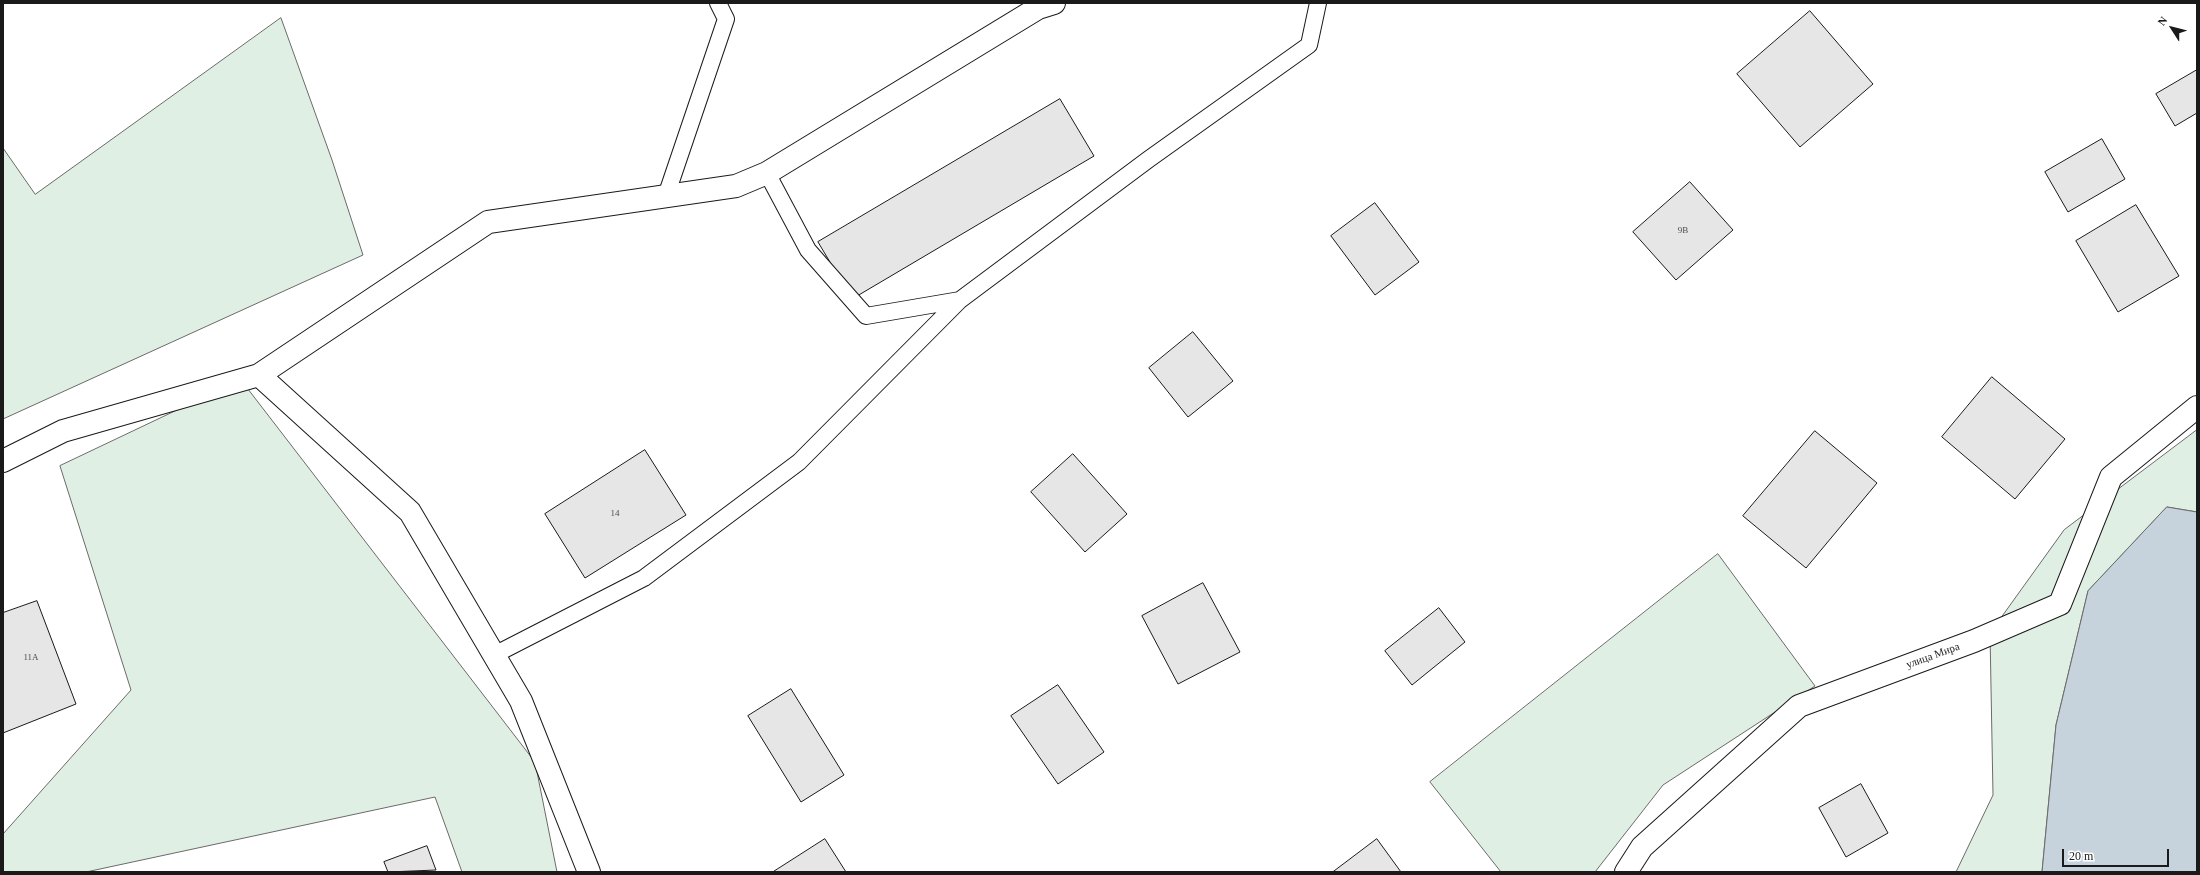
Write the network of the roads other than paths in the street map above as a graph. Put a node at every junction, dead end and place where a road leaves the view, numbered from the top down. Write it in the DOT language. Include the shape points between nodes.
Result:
graph roads {
  1 [pos="718,3"];
  2 [pos="1054,3"];
  3 [pos="1318,3"];
  4 [pos="767,173"];
  5 [pos="666,196"];
  6 [pos="960,300"];
  7 [pos="260,375"];
  8 [pos="2197,407"];
  9 [pos="3,461"];
  10 [pos="494,655"];
  11 [pos="589,872"];
  12 [pos="1626,872"];
  1 -- 5 [label="lane" via="726,19"];
  2 -- 4 [label="street" via="1038,8"];
  3 -- 6 [label="lane" via="1309,45 1149,159"];
  4 -- 5 [label="street" via="736,186"];
  4 -- 6 [label="lane" via="808,250 866,316"];
  5 -- 7 [label="street" via="488,222"];
  6 -- 10 [label="lane" via="799,462 644,578"];
  7 -- 9 [label="street" via="63,431"];
  7 -- 10 [label="street" via="410,512"];
  8 -- 12 [label="street, улица Мира" via="2111,477 2060,604 1974,641 1799,706 1642,847"];
  10 -- 11 [label="street" via="521,701"];
}
